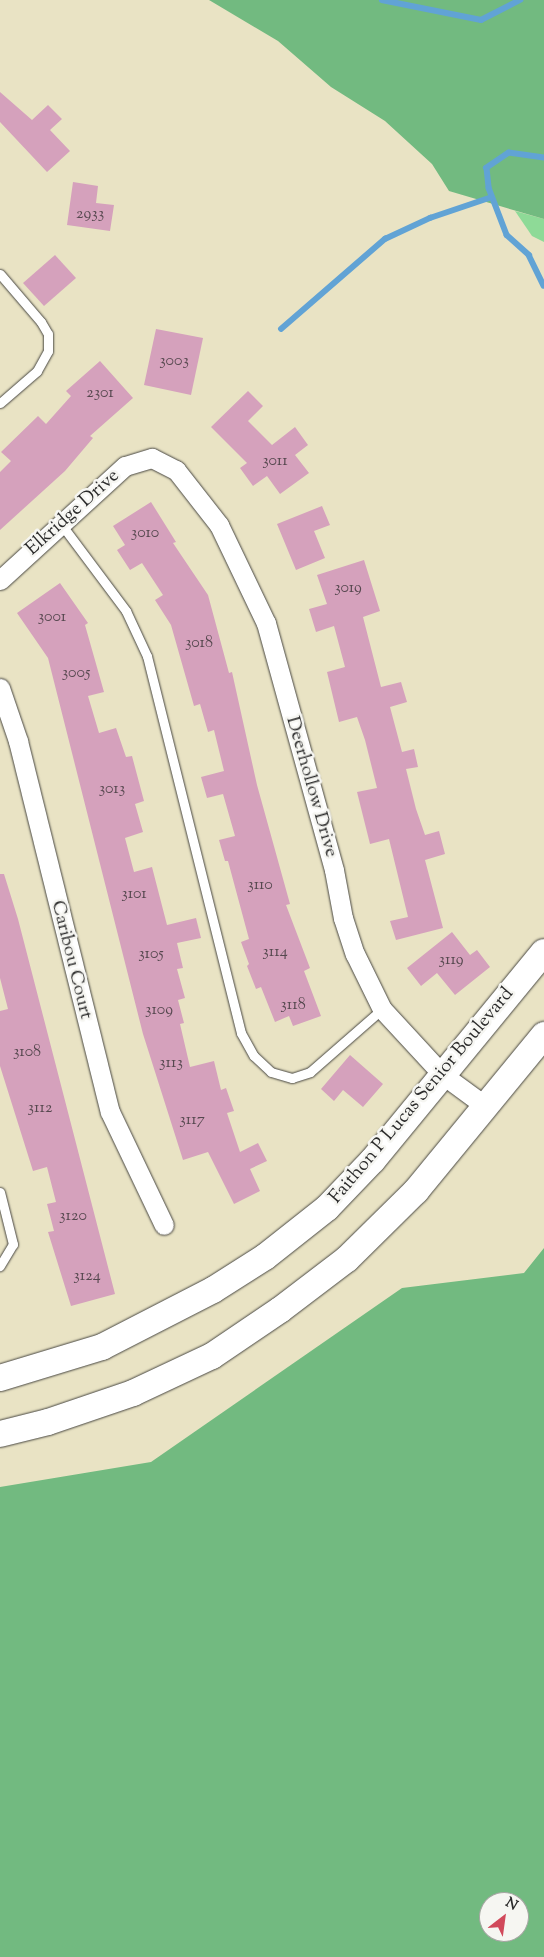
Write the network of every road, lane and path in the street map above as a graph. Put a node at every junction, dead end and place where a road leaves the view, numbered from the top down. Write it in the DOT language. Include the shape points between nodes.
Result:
graph roads {
  1 [pos="0,274"];
  2 [pos="0,403"];
  3 [pos="152,458"];
  4 [pos="62,524"];
  5 [pos="0,580"];
  6 [pos="0,688"];
  7 [pos="544,952"];
  8 [pos="382,1009"];
  9 [pos="544,1035"];
  10 [pos="443,1075"];
  11 [pos="484,1105"];
  12 [pos="0,1192"];
  13 [pos="164,1225"];
  14 [pos="0,1266"];
  15 [pos="0,1378"];
  16 [pos="0,1434"];
  1 -- 2 [label="lane" via="41,322 48,334 48,351 37,371"];
  3 -- 4 [label="street, Elkridge Drive" via="124,466"];
  3 -- 8 [label="street, Deerhollow Drive" via="176,470 219,525 266,623 334,870 343,918 355,954"];
  4 -- 5 [label="street, Elkridge Drive"];
  4 -- 8 [label="lane" via="126,611 147,656 241,1033 254,1056 271,1072 292,1078 310,1072"];
  6 -- 13 [label="street, Caribou Court" via="18,741 110,1112"];
  7 -- 10 [label="main road, Faithon P Lucas Senior Boulevard"];
  8 -- 10 [label="street, Deerhollow Drive"];
  9 -- 11 [label="main road"];
  10 -- 11 [label="street, Deerhollow Drive"];
  10 -- 15 [label="main road, Faithon P Lucas Senior Boulevard" via="374,1160 327,1208 265,1257 213,1290 102,1347"];
  11 -- 16 [label="main road" via="416,1191 347,1259 212,1356 133,1393 48,1422"];
  12 -- 14 [label="lane" via="12,1244"];
}
